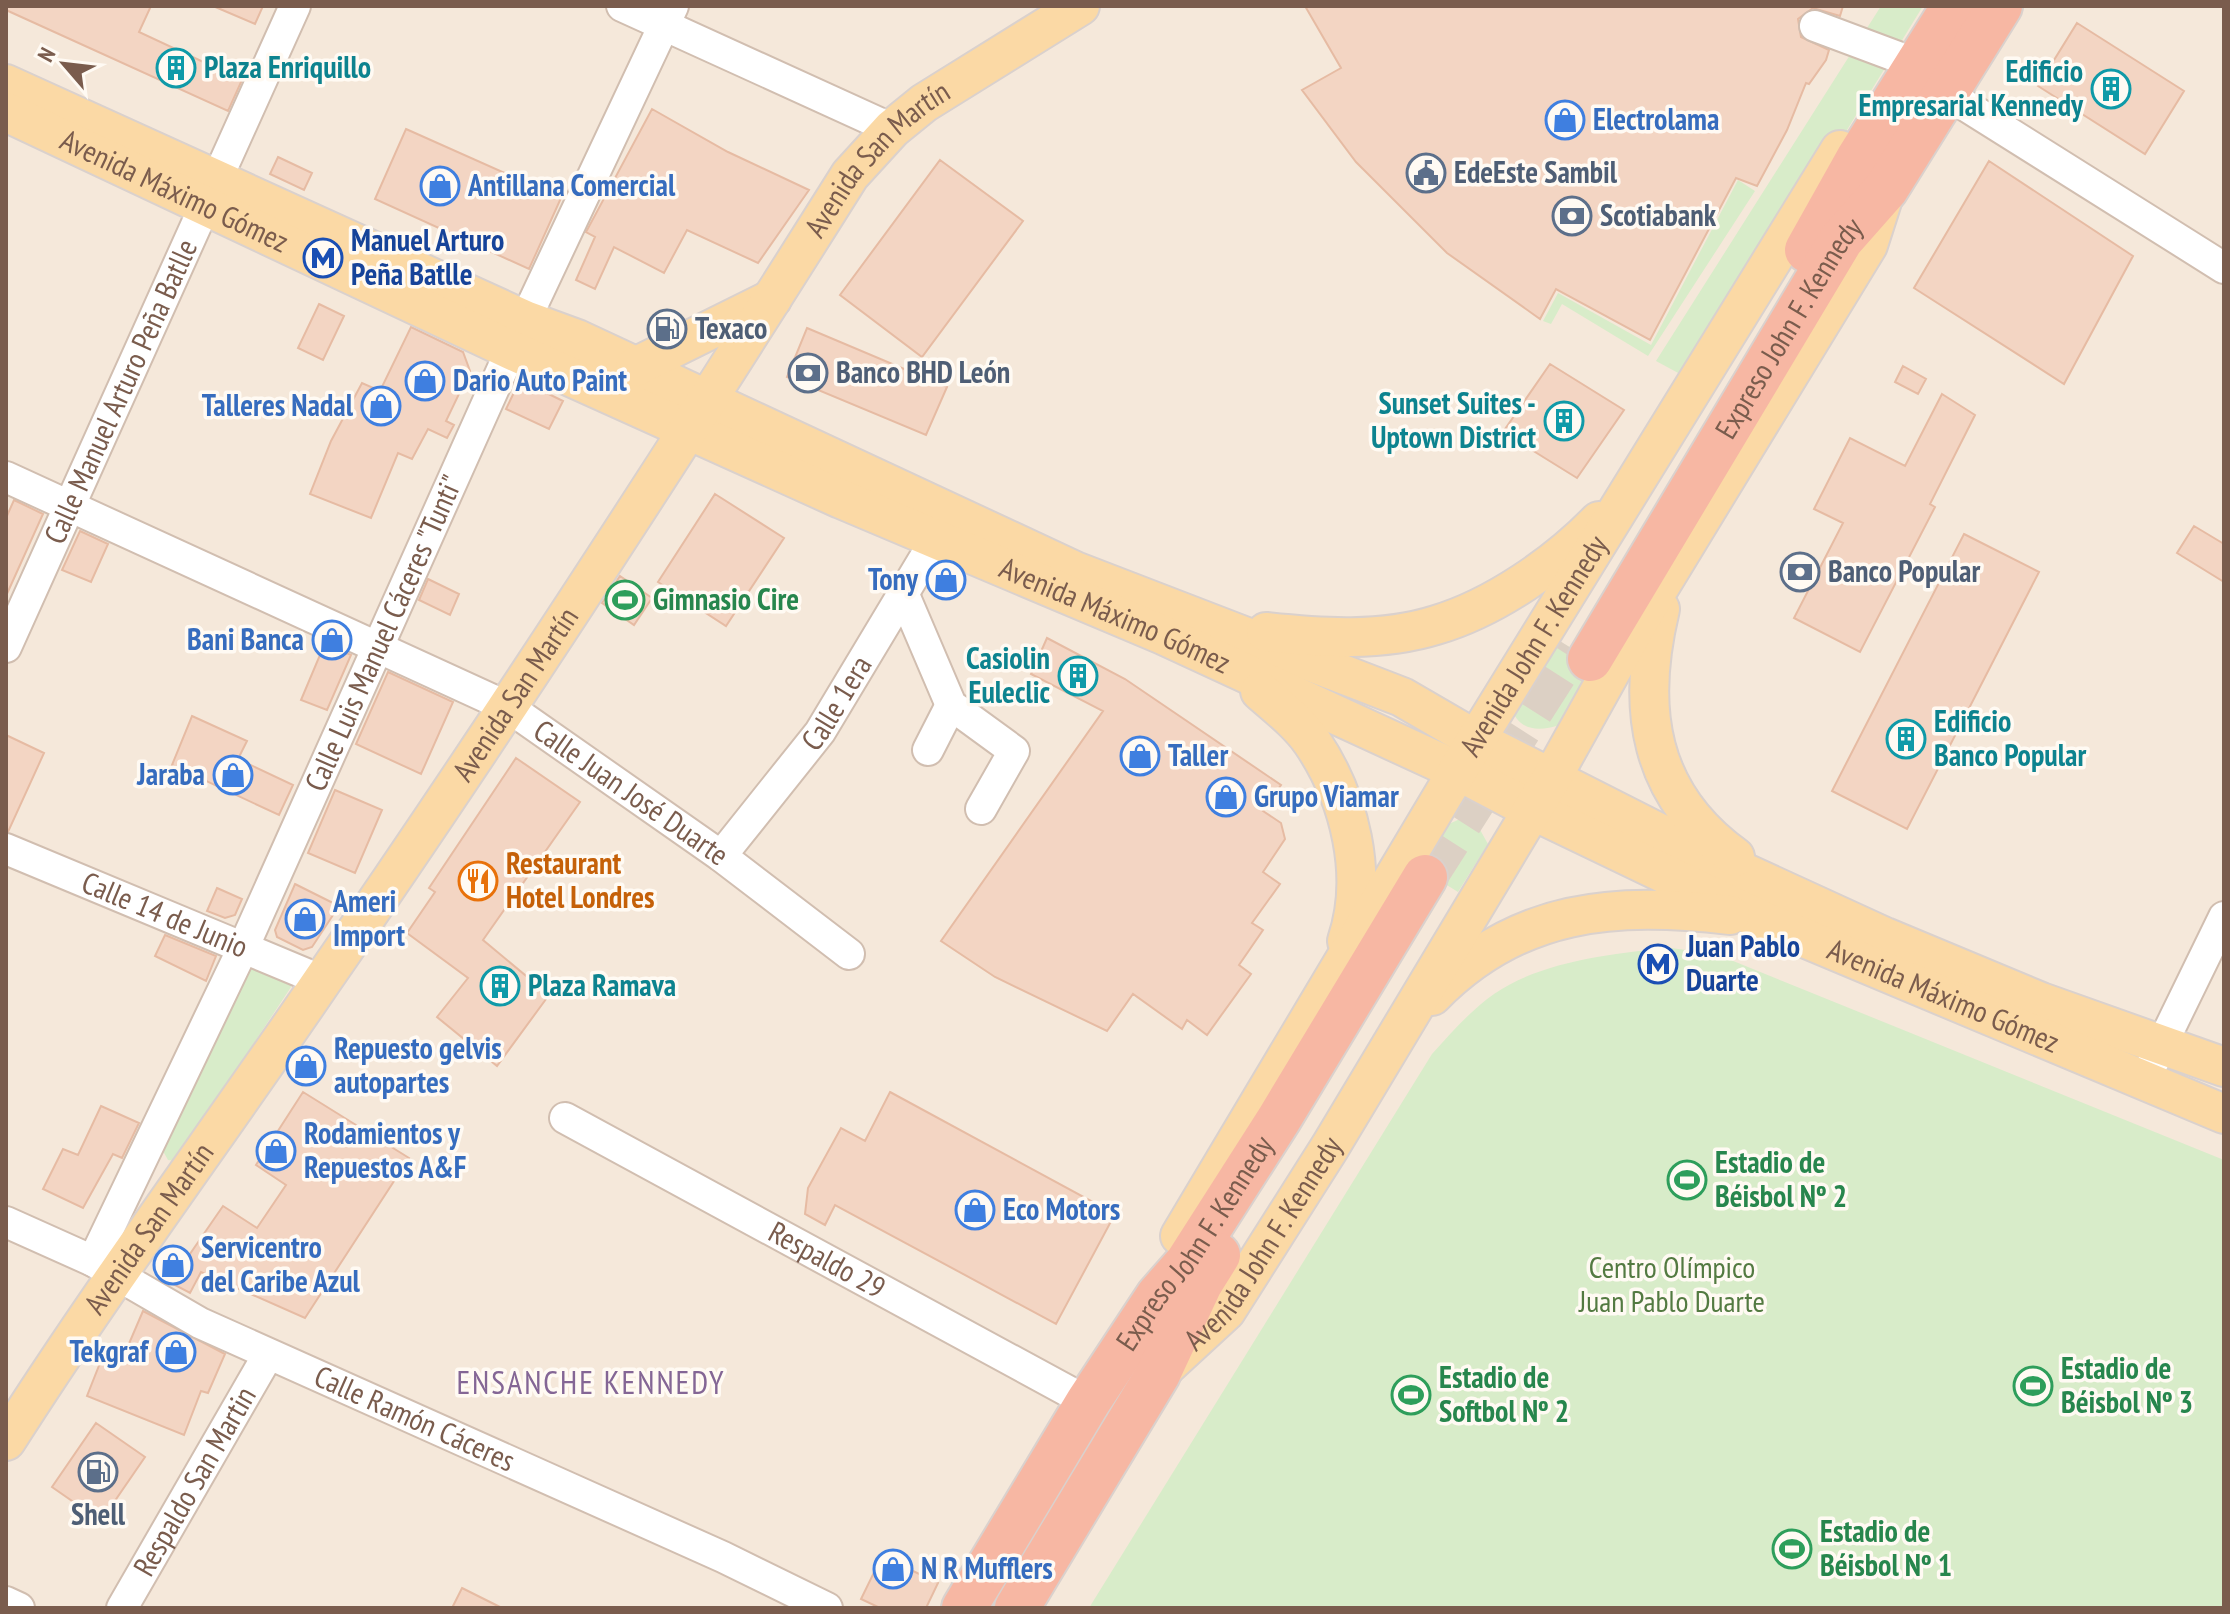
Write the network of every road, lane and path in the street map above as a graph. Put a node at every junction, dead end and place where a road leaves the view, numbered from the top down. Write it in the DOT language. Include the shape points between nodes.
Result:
graph roads {
  1 [pos="295,6"];
  2 [pos="622,6"];
  3 [pos="1080,6"];
  4 [pos="1931,6"];
  5 [pos="1954,6"];
  6 [pos="2000,6"];
  7 [pos="669,15"];
  8 [pos="1815,26"];
  9 [pos="1898,57"];
  10 [pos="6,84"];
  11 [pos="1944,92"];
  12 [pos="6,112"];
  13 [pos="892,129"];
  14 [pos="1886,189"];
  15 [pos="209,193"];
  16 [pos="2224,268"];
  17 [pos="772,299"];
  18 [pos="518,335"];
  19 [pos="635,367"];
  20 [pos="698,415"];
  21 [pos="6,477"];
  22 [pos="1632,487"];
  23 [pos="71,507"];
  24 [pos="1697,526"];
  25 [pos="936,539"];
  26 [pos="904,595"];
  27 [pos="1219,644"];
  28 [pos="6,647"];
  29 [pos="380,647"];
  30 [pos="951,705"];
  31 [pos="508,707"];
  32 [pos="928,750"];
  33 [pos="1467,755"];
  34 [pos="1542,795"];
  35 [pos="981,809"];
  36 [pos="6,849"];
  37 [pos="721,856"];
  38 [pos="1766,902"];
  39 [pos="2224,917"];
  40 [pos="244,946"];
  41 [pos="849,954"];
  42 [pos="323,981"];
  43 [pos="1322,1000"];
  44 [pos="1402,1026"];
  45 [pos="2161,1043"];
  46 [pos="2224,1067"];
  47 [pos="2144,1081"];
  48 [pos="2224,1114"];
  49 [pos="565,1118"];
  50 [pos="6,1222"];
  51 [pos="104,1268"];
  52 [pos="1158,1296"];
  53 [pos="268,1355"];
  54 [pos="1158,1374"];
  55 [pos="1088,1402"];
  56 [pos="6,1441"];
  57 [pos="6,1602"];
  58 [pos="19,1608"];
  59 [pos="122,1608"];
  60 [pos="827,1608"];
  61 [pos="964,1608"];
  62 [pos="1017,1608"];
  1 -- 15 [label="street, Calle Manuel Arturo Peña Batlle"];
  2 -- 7 [label="street"];
  3 -- 13 [label="main road, Avenida San Martín" via="924,103"];
  4 -- 9 [label="main road, Avenida John F. Kennedy"];
  5 -- 14 [label="highway, Expreso John F. Kennedy" via="1858,159 1580,653 1841,240"];
  6 -- 11 [label="highway, Expreso John F. Kennedy"];
  7 -- 13 [label="street"];
  7 -- 18 [label="street, Calle Luis Manuel Cáceres \"Tunti\""];
  8 -- 9 [label="street"];
  9 -- 22 [label="main road, Avenida John F. Kennedy"];
  10 -- 15 [label="main road, Avenida Máximo Gómez"];
  11 -- 14 [label="highway, Expreso John F. Kennedy"];
  11 -- 16 [label="street"];
  12 -- 15 [label="main road, Avenida Máximo Gómez"];
  13 -- 17 [label="main road, Avenida San Martín" via="850,175"];
  14 -- 24 [label="main road, Avenida John F. Kennedy" via="1868,245"];
  15 -- 18 [label="main road, Avenida Máximo Gómez"];
  15 -- 23 [label="street, Calle Manuel Arturo Peña Batlle"];
  17 -- 19 [label="main road"];
  17 -- 20 [label="main road, Avenida San Martín"];
  18 -- 19 [label="main road, Avenida Máximo Gómez"];
  18 -- 20 [label="main road, Avenida Máximo Gómez"];
  18 -- 29 [label="street, Calle Luis Manuel Cáceres \"Tunti\""];
  19 -- 20 [label="main road, Avenida Máximo Gómez"];
  20 -- 25 [label="main road, Avenida Máximo Gómez"];
  20 -- 27 [label="main road, Avenida Máximo Gómez" via="1075,571"];
  20 -- 31 [label="main road, Avenida San Martín"];
  21 -- 23 [label="street, Calle Juan José Duarte"];
  22 -- 27 [label="main road" via="1594,527 1517,585 1437,625 1353,637"];
  22 -- 33 [label="main road, Avenida John F. Kennedy"];
  23 -- 28 [label="street, Calle Manuel Arturo Peña Batlle"];
  23 -- 29 [label="street, Calle Juan José Duarte"];
  24 -- 34 [label="main road, Avenida John F. Kennedy"];
  24 -- 38 [label="main road" via="1661,603 1649,653 1647,698 1656,753 1682,805"];
  25 -- 26 [label="street, Calle 1era"];
  25 -- 27 [label="main road, Avenida Máximo Gómez"];
  26 -- 30 [label="street"];
  26 -- 37 [label="street, Calle 1era" via="820,732"];
  27 -- 33 [label="main road, Avenida Máximo Gómez" via="1402,697"];
  27 -- 43 [label="main road" via="1311,741 1338,787 1355,855 1356,891 1348,937"];
  29 -- 31 [label="street, Calle Juan José Duarte"];
  29 -- 40 [label="street, Calle Luis Manuel Cáceres \"Tunti\""];
  30 -- 32 [label="street"];
  30 -- 35 [label="street" via="1011,746 1014,756"];
  31 -- 37 [label="street, Calle Juan José Duarte"];
  31 -- 42 [label="main road, Avenida San Martín"];
  33 -- 34 [label="main road, Avenida Máximo Gómez"];
  33 -- 43 [label="main road, Avenida John F. Kennedy"];
  34 -- 38 [label="main road, Avenida Máximo Gómez"];
  34 -- 44 [label="main road, Avenida John F. Kennedy"];
  36 -- 40 [label="street, Calle 14 de Junio"];
  37 -- 41 [label="street, Calle Juan José Duarte"];
  38 -- 44 [label="main road" via="1590,911 1549,923 1494,947 1451,976"];
  38 -- 45 [label="main road, Avenida Máximo Gómez"];
  38 -- 47 [label="main road, Avenida Máximo Gómez"];
  39 -- 45 [label="street"];
  40 -- 42 [label="street, Calle 14 de Junio"];
  40 -- 51 [label="street, Calle Luis Manuel Cáceres \"Tunti\""];
  42 -- 51 [label="main road, Avenida San Martín"];
  43 -- 52 [label="main road, Avenida John F. Kennedy" via="1169,1254"];
  44 -- 54 [label="main road, Avenida John F. Kennedy" via="1226,1311"];
  45 -- 46 [label="main road, Avenida Máximo Gómez"];
  45 -- 47 [label="street"];
  47 -- 48 [label="main road, Avenida Máximo Gómez"];
  49 -- 55 [label="street, Respaldo 29"];
  50 -- 51 [label="street, Calle Ramón Cáceres"];
  51 -- 53 [label="street, Calle Ramón Cáceres" via="152,1298"];
  51 -- 56 [label="main road, Avenida San Martín"];
  52 -- 54 [label="highway, Expreso John F. Kennedy" via="1204,1237 1436,884 1200,1284"];
  52 -- 55 [label="highway, Expreso John F. Kennedy"];
  53 -- 59 [label="street, Respaldo San Martin"];
  53 -- 60 [label="street, Calle Ramón Cáceres"];
  54 -- 62 [label="highway, Expreso John F. Kennedy"];
  55 -- 61 [label="highway, Expreso John F. Kennedy"];
  57 -- 58 [label="street"];
}
